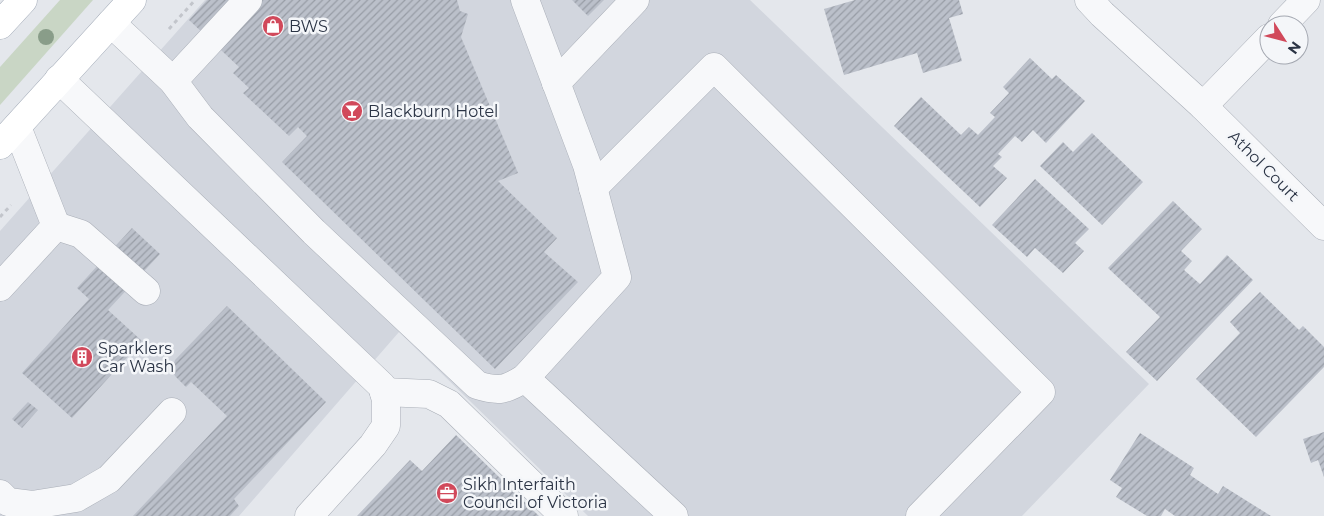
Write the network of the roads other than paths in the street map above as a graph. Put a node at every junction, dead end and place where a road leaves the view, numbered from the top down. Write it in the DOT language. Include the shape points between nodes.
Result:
graph roads {
  1 [pos="23,0"];
  2 [pos="132,0"];
  3 [pos="248,0"];
  4 [pos="525,0"];
  5 [pos="635,0"];
  6 [pos="1089,0"];
  7 [pos="1306,0"];
  8 [pos="1292,15"];
  9 [pos="111,23"];
  10 [pos="0,25"];
  11 [pos="1259,48"];
  12 [pos="59,79"];
  13 [pos="173,81"];
  14 [pos="556,82"];
  15 [pos="1203,106"];
  16 [pos="8,136"];
  17 [pos="593,188"];
  18 [pos="56,226"];
  19 [pos="1324,226"];
  20 [pos="0,287"];
  21 [pos="146,291"];
  22 [pos="525,378"];
  23 [pos="384,392"];
  24 [pos="172,412"];
  25 [pos="0,494"];
  26 [pos="309,516"];
  27 [pos="564,516"];
  28 [pos="674,516"];
  29 [pos="920,516"];
  1 -- 10 [label="main road"];
  2 -- 9 [label="main road"];
  3 -- 13 [label="street"];
  4 -- 14 [label="street"];
  5 -- 14 [label="street"];
  6 -- 15 [label="street, Athol Court"];
  7 -- 8 [label="street"];
  9 -- 12 [label="main road"];
  9 -- 13 [label="street"];
  11 -- 15 [label="street"];
  12 -- 16 [label="main road"];
  12 -- 23 [label="street" via="382,386"];
  13 -- 22 [label="street" via="200,118 314,232 466,375 478,385 495,390 512,386"];
  14 -- 17 [label="street"];
  15 -- 19 [label="street, Athol Court"];
  16 -- 18 [label="street"];
  17 -- 22 [label="street" via="617,277"];
  17 -- 29 [label="street" via="714,67 1041,392"];
  18 -- 20 [label="street"];
  18 -- 21 [label="street" via="81,234"];
  22 -- 28 [label="street"];
  23 -- 26 [label="street" via="386,426 373,446"];
  23 -- 27 [label="street" via="429,394 449,404"];
  24 -- 25 [label="street" via="109,479 76,498 32,505 8,502"];
}
